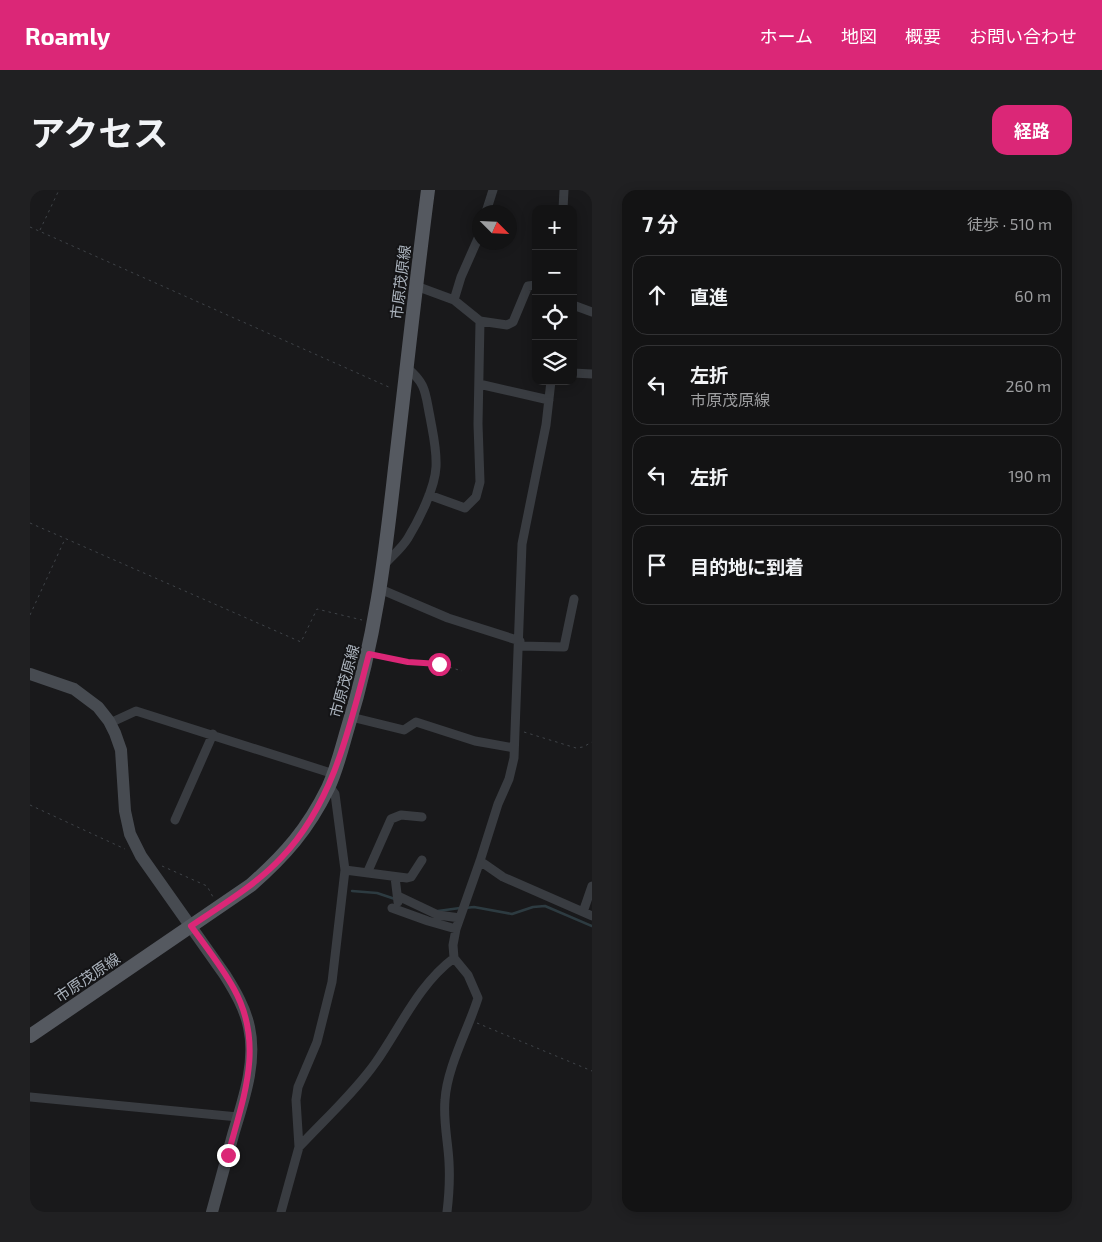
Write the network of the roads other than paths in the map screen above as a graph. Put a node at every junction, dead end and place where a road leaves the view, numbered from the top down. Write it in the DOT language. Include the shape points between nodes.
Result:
graph roads {
  1 [pos="428,190"];
  2 [pos="493,190"];
  3 [pos="564,190"];
  4 [pos="488,205"];
  5 [pos="563,205"];
  6 [pos="473,250"];
  7 [pos="416,286"];
  8 [pos="532,286"];
  9 [pos="454,300"];
  10 [pos="577,306"];
  11 [pos="592,312"];
  12 [pos="480,321"];
  13 [pos="406,367"];
  14 [pos="577,373"];
  15 [pos="592,374"];
  16 [pos="479,384"];
  17 [pos="551,385"];
  18 [pos="549,400"];
  19 [pos="429,495"];
  20 [pos="385,564"];
  21 [pos="380,589"];
  22 [pos="574,599"];
  23 [pos="520,644"];
  24 [pos="30,674"];
  25 [pos="352,717"];
  26 [pos="110,723"];
  27 [pos="213,734"];
  28 [pos="514,748"];
  29 [pos="331,780"];
  30 [pos="422,817"];
  31 [pos="175,820"];
  32 [pos="422,860"];
  33 [pos="480,861"];
  34 [pos="345,870"];
  35 [pos="368,872"];
  36 [pos="396,877"];
  37 [pos="592,886"];
  38 [pos="398,896"];
  39 [pos="583,912"];
  40 [pos="592,916"];
  41 [pos="460,918"];
  42 [pos="191,926"];
  43 [pos="456,929"];
  44 [pos="454,958"];
  45 [pos="30,1036"];
  46 [pos="30,1097"];
  47 [pos="238,1117"];
  48 [pos="299,1147"];
  49 [pos="212,1212"];
  50 [pos="281,1212"];
  51 [pos="448,1212"];
  1 -- 7 [label="main road, 市原茂原線"];
  2 -- 4 [label="street"];
  3 -- 5 [label="street"];
  6 -- 9 [label="street"];
  7 -- 9 [label="street"];
  7 -- 13 [label="main road, 市原茂原線"];
  8 -- 12 [label="street" via="528,286 513,322"];
  9 -- 12 [label="street"];
  10 -- 11 [label="street"];
  12 -- 16 [label="street"];
  13 -- 19 [label="street" via="424,385 436,448 434,481"];
  13 -- 20 [label="main road, 市原茂原線"];
  14 -- 15 [label="street"];
  16 -- 18 [label="street"];
  16 -- 19 [label="street" via="480,482 476,497 465,508"];
  17 -- 18 [label="street"];
  18 -- 23 [label="street" via="522,544"];
  19 -- 20 [label="street" via="407,539"];
  20 -- 21 [label="main road, 市原茂原線"];
  21 -- 23 [label="street"];
  21 -- 25 [label="main road, 市原茂原線" via="369,654"];
  22 -- 23 [label="street" via="564,647"];
  23 -- 28 [label="street"];
  24 -- 26 [label="street" via="74,689 98,707"];
  25 -- 28 [label="street" via="404,730 416,722 475,741"];
  25 -- 29 [label="main road, 市原茂原線"];
  26 -- 27 [label="street" via="136,711"];
  26 -- 42 [label="street" via="121,750 125,811 130,834 141,856"];
  27 -- 29 [label="street"];
  27 -- 31 [label="street"];
  28 -- 33 [label="street" via="509,780"];
  29 -- 34 [label="street"];
  29 -- 42 [label="main road, 市原茂原線" via="312,817 282,858 251,885"];
  30 -- 35 [label="street" via="400,815 392,819"];
  32 -- 36 [label="street" via="411,877"];
  33 -- 39 [label="street" via="503,877"];
  33 -- 41 [label="street"];
  34 -- 35 [label="street"];
  34 -- 48 [label="street" via="332,982 318,1042 298,1087"];
  35 -- 36 [label="street"];
  36 -- 38 [label="street"];
  37 -- 39 [label="street"];
  38 -- 41 [label="street" via="438,915"];
  38 -- 43 [label="street" via="395,909"];
  39 -- 40 [label="street"];
  41 -- 43 [label="street"];
  42 -- 45 [label="main road, 市原茂原線"];
  42 -- 47 [label="street" via="234,990 249,1028 249,1070"];
  43 -- 44 [label="street"];
  44 -- 48 [label="street" via="428,981 366,1075"];
  44 -- 51 [label="street" via="468,975 478,998 445,1099 450,1183"];
  46 -- 47 [label="street"];
  47 -- 49 [label="street"];
  48 -- 50 [label="street"];
}
